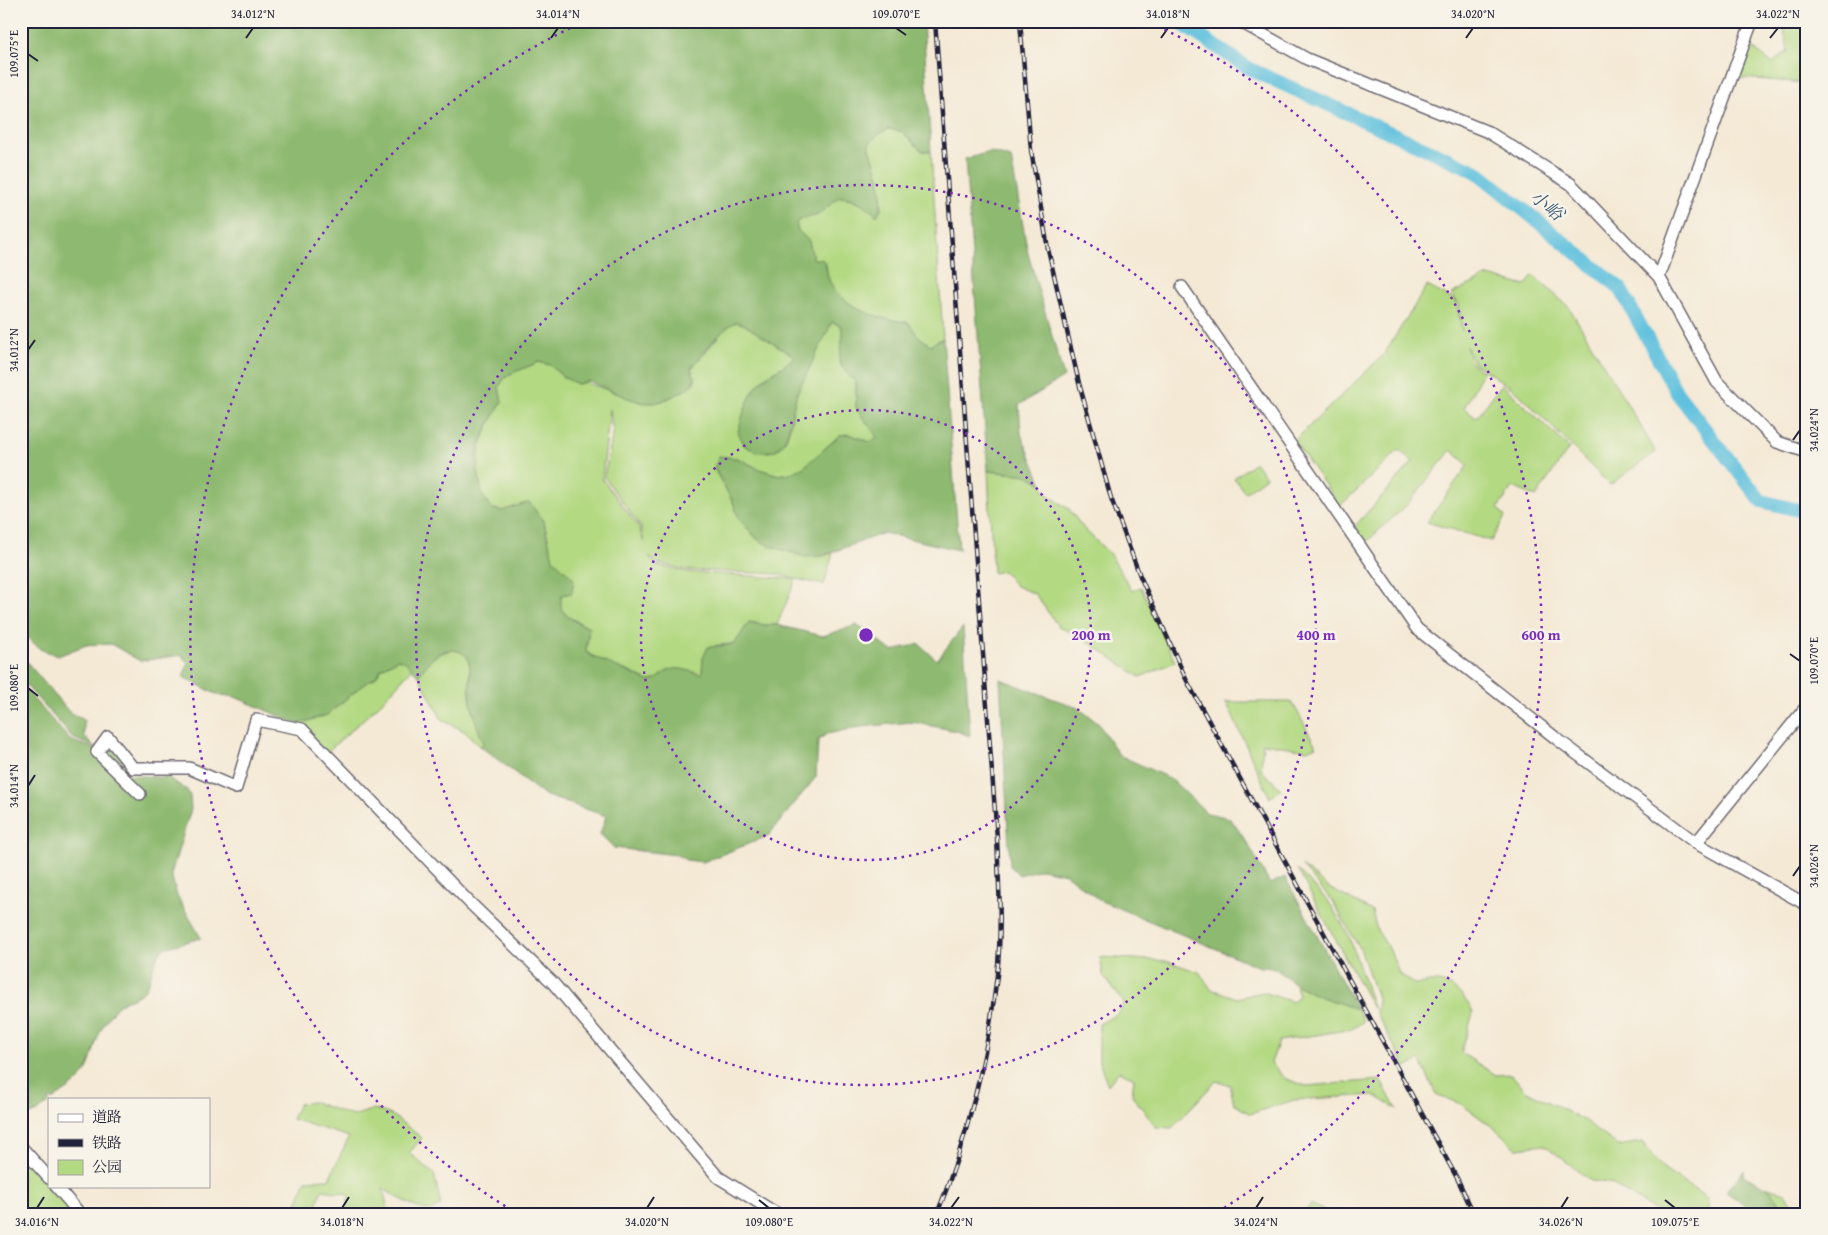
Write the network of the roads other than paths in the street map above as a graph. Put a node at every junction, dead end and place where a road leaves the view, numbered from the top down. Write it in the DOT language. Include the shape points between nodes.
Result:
graph roads {
  1 [pos="1239,21"];
  2 [pos="1752,21"];
  3 [pos="1660,277"];
  4 [pos="1182,287"];
  5 [pos="1807,452"];
  6 [pos="1807,706"];
  7 [pos="140,794"];
  8 [pos="1696,843"];
  9 [pos="1807,906"];
  10 [pos="21,1147"];
  11 [pos="48,1177"];
  12 [pos="58,1188"];
  13 [pos="80,1214"];
  14 [pos="777,1214"];
  1 -- 3 [label="street" via="1308,59 1488,132 1571,184"];
  2 -- 3 [label="street"];
  3 -- 5 [label="street" via="1717,382 1777,442"];
  4 -- 8 [label="street" via="1416,629"];
  6 -- 8 [label="street"];
  7 -- 14 [label="street" via="97,752 108,737 133,768 188,768 236,788 256,720 302,730 468,901 553,983 718,1177"];
  8 -- 9 [label="street"];
  10 -- 11 [label="street"];
  12 -- 13 [label="street"];
}
